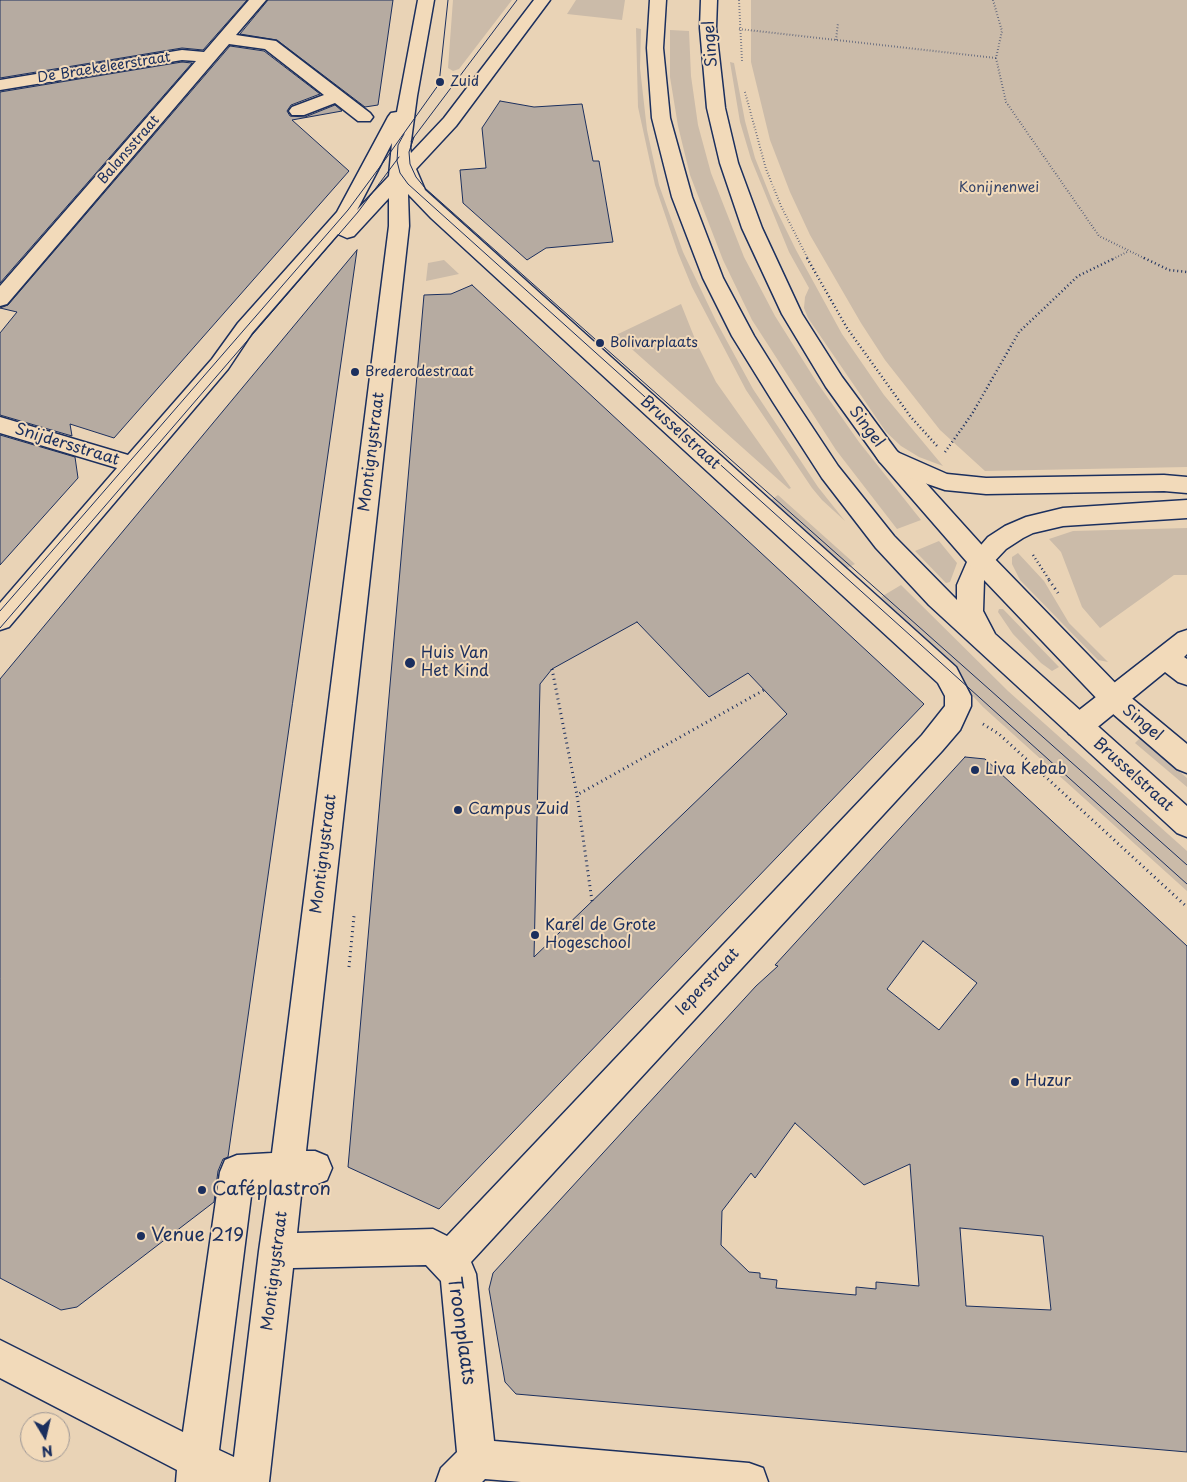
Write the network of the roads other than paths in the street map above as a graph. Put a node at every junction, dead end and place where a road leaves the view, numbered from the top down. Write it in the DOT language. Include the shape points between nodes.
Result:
graph roads {
  1 [pos="258,0"];
  2 [pos="426,0"];
  3 [pos="542,0"];
  4 [pos="658,0"];
  5 [pos="709,0"];
  6 [pos="225,39"];
  7 [pos="209,57"];
  8 [pos="0,85"];
  9 [pos="337,96"];
  10 [pos="408,96"];
  11 [pos="464,104"];
  12 [pos="298,111"];
  13 [pos="364,117"];
  14 [pos="402,172"];
  15 [pos="424,179"];
  16 [pos="399,226"];
  17 [pos="0,299"];
  18 [pos="220,364"];
  19 [pos="0,425"];
  20 [pos="888,456"];
  21 [pos="133,465"];
  22 [pos="1187,485"];
  23 [pos="1187,510"];
  24 [pos="980,560"];
  25 [pos="0,620"];
  26 [pos="1187,640"];
  27 [pos="988,644"];
  28 [pos="1165,657"];
  29 [pos="1187,674"];
  30 [pos="1114,699"];
  31 [pos="958,701"];
  32 [pos="1079,726"];
  33 [pos="1187,761"];
  34 [pos="1187,824"];
  35 [pos="301,1169"];
  36 [pos="277,1251"];
  37 [pos="447,1260"];
  38 [pos="0,1358"];
  39 [pos="466,1470"];
  40 [pos="196,1471"];
  41 [pos="241,1482"];
  42 [pos="250,1482"];
  43 [pos="750,1482"];
  1 -- 6 [label="main road, Balansstraat"];
  2 -- 10 [label="main road"];
  3 -- 11 [label="main road, Montignystraat"];
  4 -- 27 [label="main road" via="655,48 660,118 682,197 713,278 748,343 830,472 885,542"];
  5 -- 20 [label="main road, Singel" via="708,28 716,108 728,164 752,228 792,314 834,382"];
  6 -- 7 [label="main road, Balansstraat"];
  6 -- 9 [label="main road" via="270,45"];
  7 -- 8 [label="main road, De Braekeleerstraat" via="182,55"];
  7 -- 17 [label="main road, Balansstraat"];
  9 -- 12 [label="main road"];
  9 -- 13 [label="main road"];
  10 -- 14 [label="main road" via="400,146"];
  10 -- 18 [label="main road" via="345,214 251,322"];
  11 -- 14 [label="main road, Montignystraat"];
  11 -- 15 [label="main road, Montignystraat" via="462,121"];
  14 -- 15 [label="main road, Brusselstraat"];
  14 -- 16 [label="main road, Montignystraat"];
  14 -- 18 [label="main road" via="242,346"];
  15 -- 16 [label="main road, Montignystraat"];
  15 -- 31 [label="main road, Brusselstraat" via="497,269 947,675"];
  16 -- 35 [label="main road, Montignystraat"];
  18 -- 21 [label="main road"];
  19 -- 21 [label="main road, Snijdersstraat"];
  20 -- 22 [label="main road" via="945,482 974,485"];
  20 -- 24 [label="main road, Singel"];
  21 -- 25 [label="main road"];
  23 -- 24 [label="main road" via="1063,517 1014,532"];
  24 -- 27 [label="main road" via="970,585 970,611"];
  24 -- 30 [label="main road, Singel"];
  26 -- 28 [label="main road, Brusselstraat"];
  27 -- 32 [label="main road, Brusselstraat"];
  28 -- 29 [label="main road"];
  28 -- 30 [label="main road, Brusselstraat"];
  30 -- 32 [label="main road, Brusselstraat"];
  30 -- 33 [label="main road, Singel"];
  31 -- 37 [label="main road, Ieperstraat" via="950,722 932,743"];
  32 -- 34 [label="main road, Brusselstraat"];
  35 -- 36 [label="main road, Montignystraat"];
  35 -- 40 [label="main road" via="237,1172"];
  36 -- 37 [label="main road, Troonplaats" via="433,1247"];
  36 -- 42 [label="main road, Montignystraat"];
  37 -- 39 [label="main road, Troonplaats" via="458,1274"];
  38 -- 40 [label="main road"];
  39 -- 43 [label="main road"];
  40 -- 41 [label="main road"];
}
